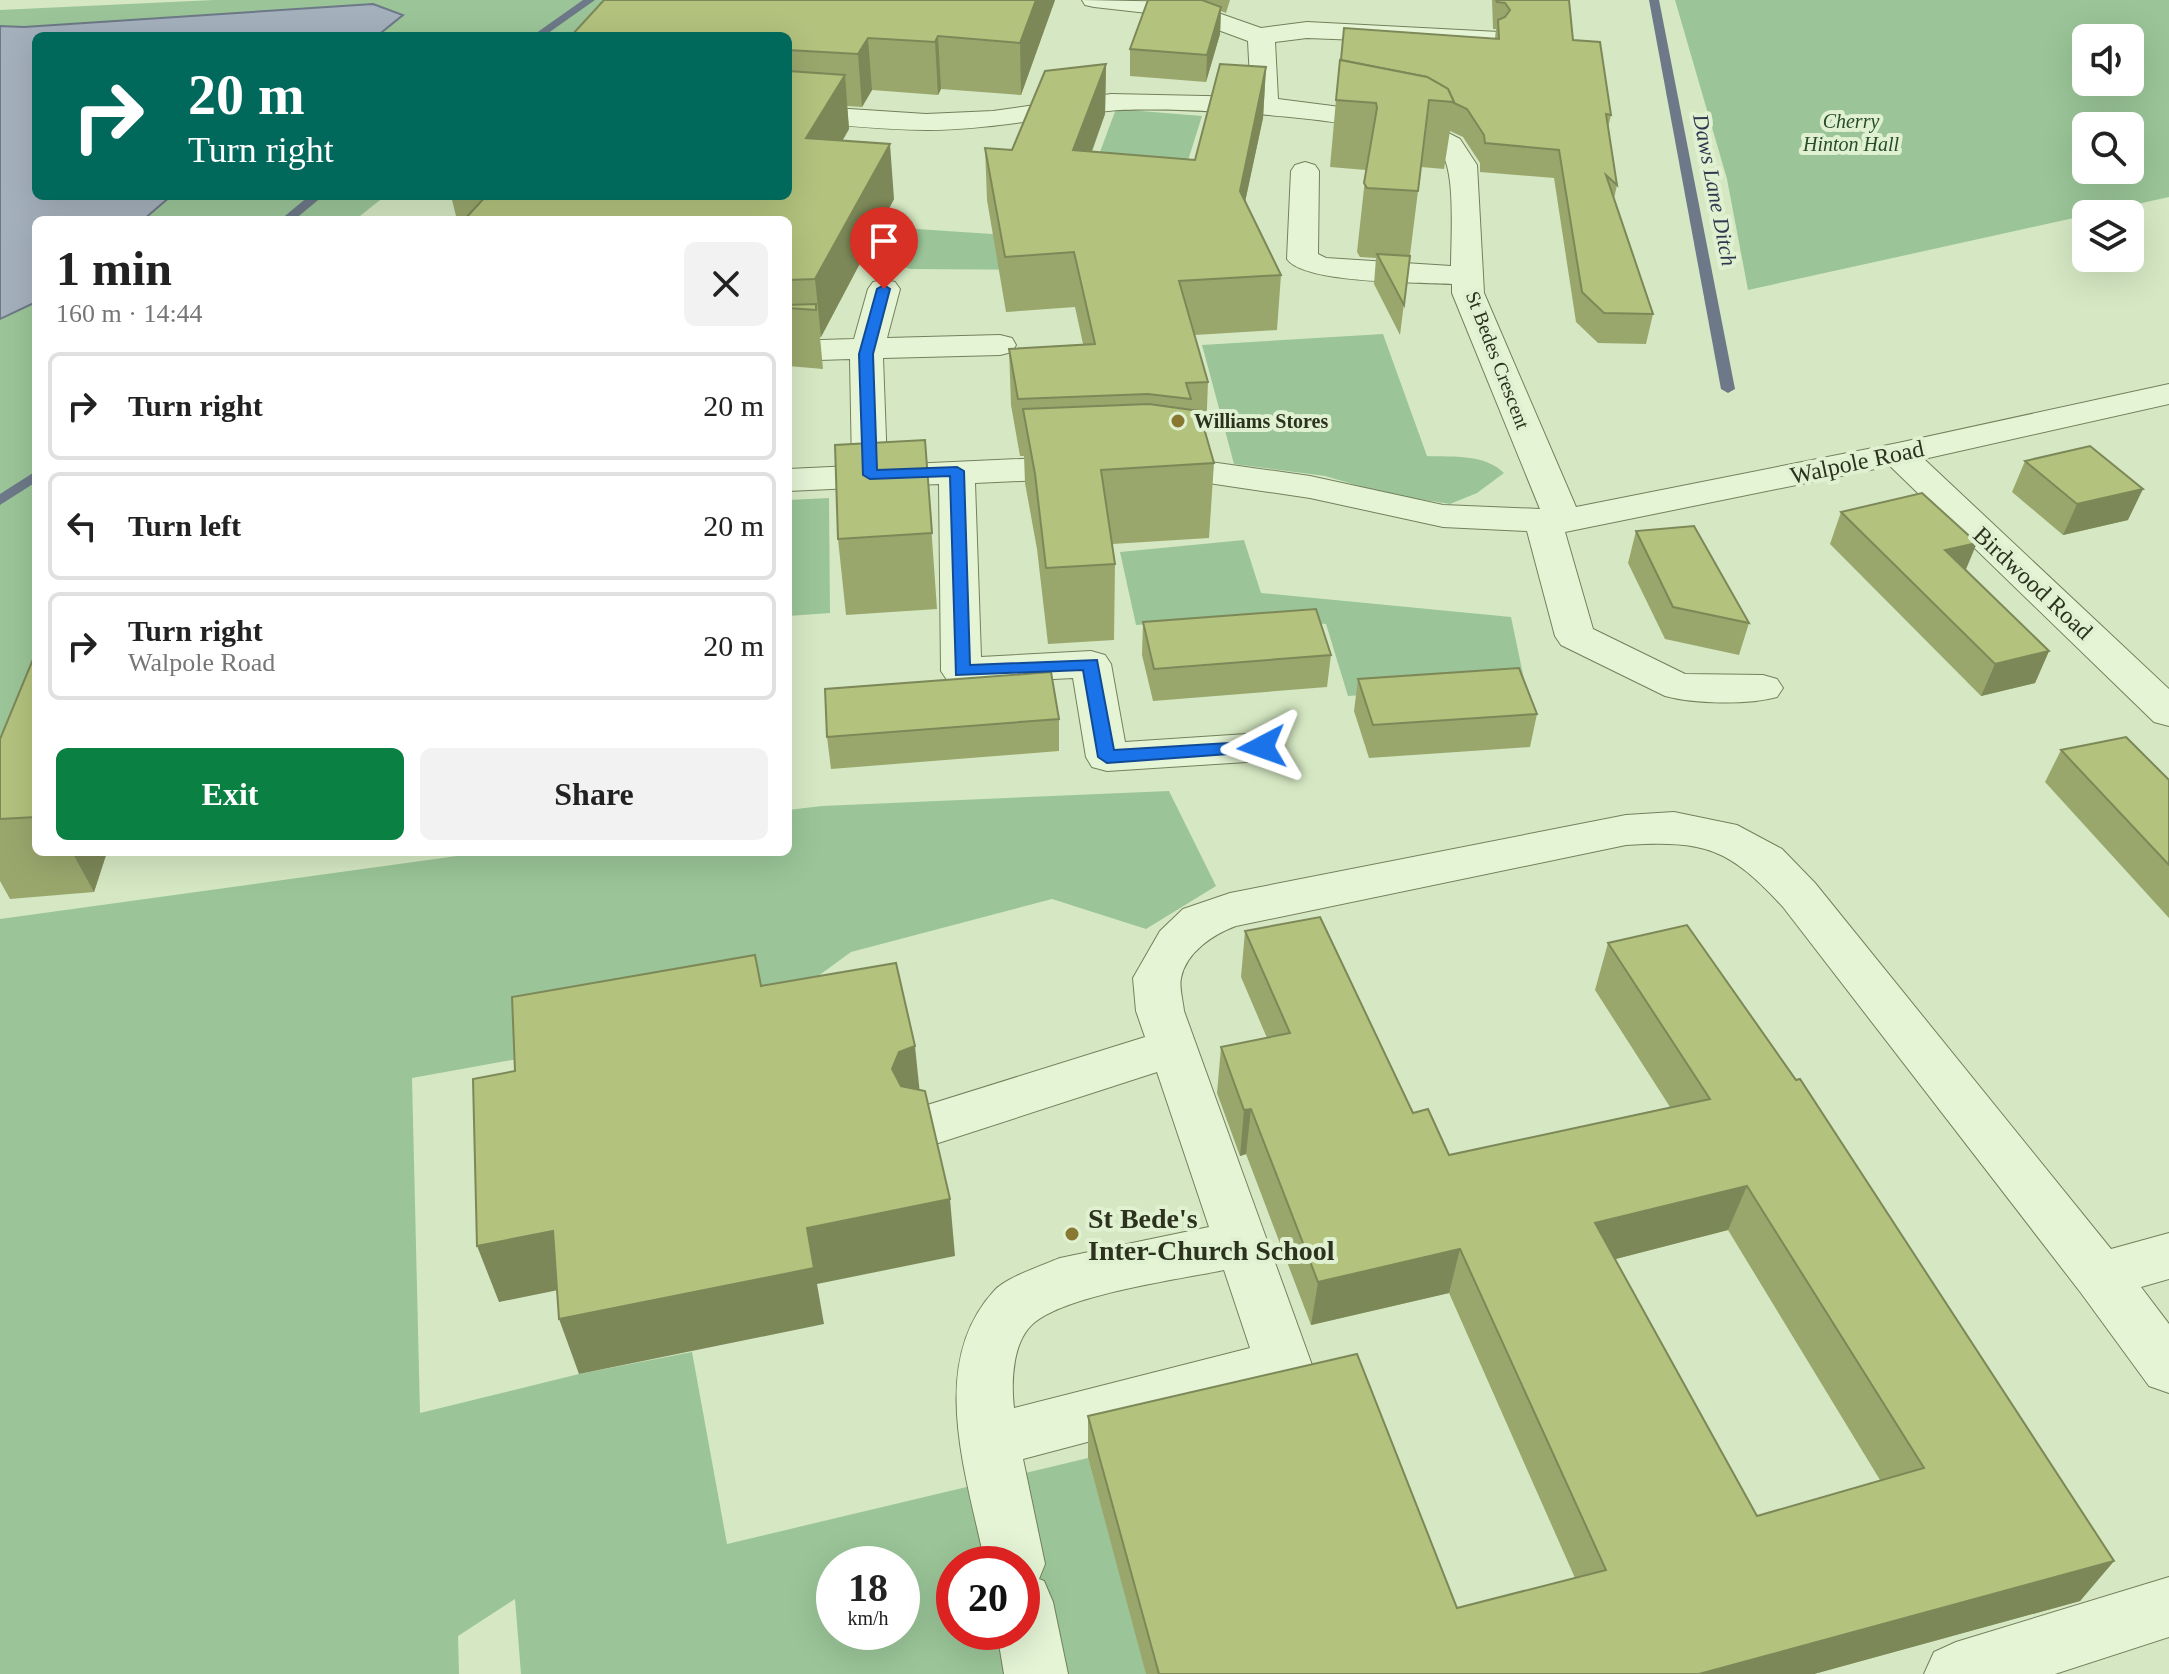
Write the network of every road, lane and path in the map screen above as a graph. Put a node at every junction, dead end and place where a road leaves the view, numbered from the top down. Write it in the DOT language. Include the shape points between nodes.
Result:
graph roads {
  1 [pos="1094,0"];
  2 [pos="1259,36"];
  3 [pos="1490,37"];
  4 [pos="1265,106"];
  5 [pos="792,113"];
  6 [pos="1305,171"];
  7 [pos="1467,276"];
  8 [pos="884,289"];
  9 [pos="1000,345"];
  10 [pos="867,349"];
  11 [pos="792,351"];
  12 [pos="2169,394"];
  13 [pos="1898,454"];
  14 [pos="957,471"];
  15 [pos="870,475"];
  16 [pos="792,480"];
  17 [pos="1553,521"];
  18 [pos="1763,688"];
  19 [pos="2169,712"];
  20 [pos="1262,747"];
  21 [pos="1175,1047"];
  22 [pos="926,1126"];
  23 [pos="1241,1243"];
  24 [pos="2169,1256"];
  25 [pos="2100,1276"];
  26 [pos="2169,1368"];
  27 [pos="990,1441"];
  28 [pos="1011,1546"];
  29 [pos="2169,1607"];
  30 [pos="1031,1650"];
  31 [pos="1036,1674"];
  32 [pos="1956,1674"];
  1 -- 2 [label="street" via="1187,10"];
  2 -- 3 [label="street" via="1414,21"];
  2 -- 4 [label="street" via="1264,47"];
  4 -- 5 [label="street, St Bedes Crescent" via="1111,102 993,119 926,122"];
  4 -- 7 [label="street, St Bedes Crescent" via="1395,122 1450,145 1463,165"];
  6 -- 7 [label="street" via="1302,259 1320,267"];
  7 -- 17 [label="street, St Bedes Crescent" via="1468,293"];
  8 -- 10 [label="street"];
  9 -- 10 [label="street"];
  10 -- 11 [label="street"];
  10 -- 15 [label="street"];
  12 -- 13 [label="street, Walpole Road"];
  13 -- 17 [label="street, Walpole Road"];
  13 -- 19 [label="street, Birdwood Road"];
  14 -- 15 [label="street, Walpole Road"];
  14 -- 17 [label="street, Walpole Road" via="1147,464 1310,487 1443,516"];
  14 -- 20 [label="street" via="961,671 1091,664 1107,757"];
  15 -- 16 [label="street, Walpole Road"];
  17 -- 18 [label="street" via="1575,636 1679,687"];
  21 -- 22 [label="street"];
  21 -- 23 [label="street"];
  21 -- 25 [label="street" via="1160,1011 1157,978 1176,943 1199,921 1245,907 1626,830 1674,827 1721,836 1766,860 1799,895"];
  23 -- 27 [label="street" via="1060,1282 1014,1306 989,1347 984,1394"];
  23 -- 27 [label="street" via="1284,1365"];
  24 -- 25 [label="street"];
  25 -- 26 [label="street"];
  27 -- 28 [label="street"];
  29 -- 32 [label="street"];
  30 -- 31 [label="street"];
}
